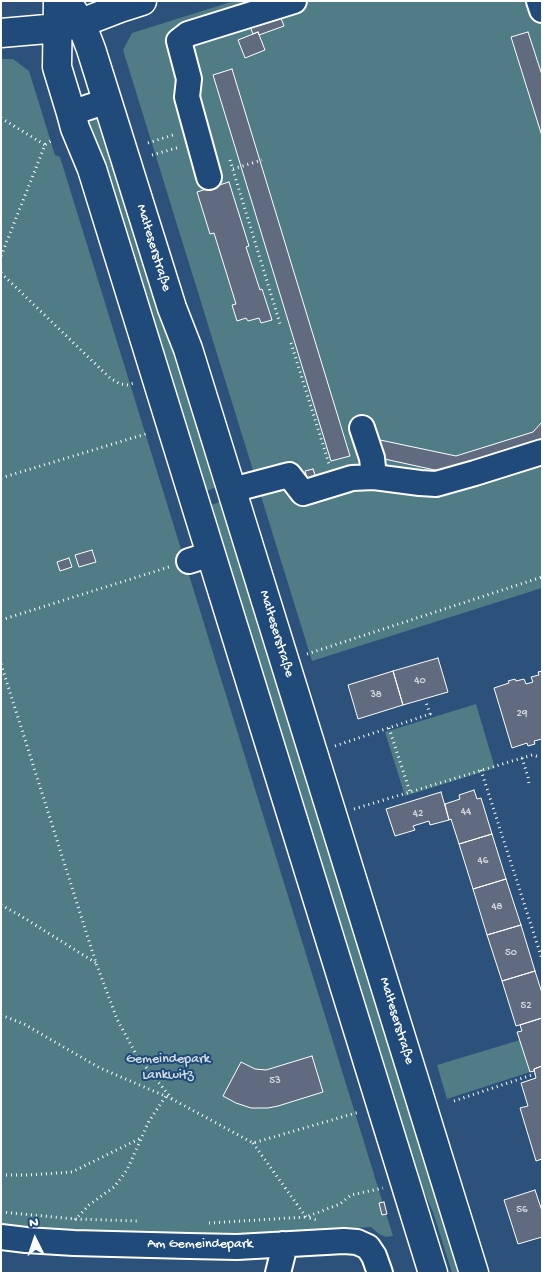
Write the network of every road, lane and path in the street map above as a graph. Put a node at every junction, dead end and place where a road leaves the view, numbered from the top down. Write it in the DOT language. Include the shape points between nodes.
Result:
graph roads {
  1 [pos="58,1"];
  2 [pos="66,1"];
  3 [pos="142,1"];
  4 [pos="294,1"];
  5 [pos="539,1"];
  6 [pos="542,10"];
  7 [pos="69,26"];
  8 [pos="1,33"];
  9 [pos="107,101"];
  10 [pos="71,113"];
  11 [pos="1,118"];
  12 [pos="198,135"];
  13 [pos="52,140"];
  14 [pos="148,142"];
  15 [pos="45,145"];
  16 [pos="152,155"];
  17 [pos="230,160"];
  18 [pos="262,160"];
  19 [pos="233,169"];
  20 [pos="209,177"];
  21 [pos="1,256"];
  22 [pos="1,273"];
  23 [pos="280,327"];
  24 [pos="292,343"];
  25 [pos="135,383"];
  26 [pos="362,428"];
  27 [pos="149,433"];
  28 [pos="542,452"];
  29 [pos="328,464"];
  30 [pos="374,477"];
  31 [pos="1,478"];
  32 [pos="232,490"];
  33 [pos="195,502"];
  34 [pos="200,558"];
  35 [pos="542,577"];
  36 [pos="1,620"];
  37 [pos="306,654"];
  38 [pos="1,664"];
  39 [pos="426,702"];
  40 [pos="390,728"];
  41 [pos="334,746"];
  42 [pos="540,757"];
  43 [pos="522,758"];
  44 [pos="480,770"];
  45 [pos="528,784"];
  46 [pos="410,792"];
  47 [pos="354,810"];
  48 [pos="1,905"];
  49 [pos="542,958"];
  50 [pos="96,963"];
  51 [pos="1,1015"];
  52 [pos="535,1074"];
  53 [pos="166,1096"];
  54 [pos="172,1099"];
  55 [pos="454,1101"];
  56 [pos="360,1111"];
  57 [pos="142,1138"];
  58 [pos="253,1143"];
  59 [pos="1,1175"];
  60 [pos="383,1188"];
  61 [pos="1,1212"];
  62 [pos="306,1217"];
  63 [pos="321,1221"];
  64 [pos="145,1222"];
  65 [pos="208,1223"];
  66 [pos="74,1231"];
  67 [pos="1,1237"];
  68 [pos="283,1244"];
  69 [pos="278,1273"];
  70 [pos="380,1273"];
  71 [pos="433,1273"];
  72 [pos="474,1273"];
  1 -- 7 [label="main road, Malteserstraße"];
  2 -- 7 [label="main road, Malteserstraße"];
  3 -- 7 [label="main road"];
  4 -- 12 [label="street" via="188,34 179,41 189,79 187,98"];
  5 -- 6 [label="street"];
  7 -- 8 [label="main road"];
  7 -- 9 [label="main road, Malteserstraße" via="91,49"];
  7 -- 10 [label="main road, Malteserstraße" via="57,66"];
  9 -- 10 [label="street"];
  9 -- 32 [label="main road, Malteserstraße"];
  10 -- 33 [label="main road, Malteserstraße" via="92,169"];
  11 -- 15 [label="path"];
  12 -- 14 [label="path"];
  12 -- 16 [label="path"];
  12 -- 20 [label="street"];
  13 -- 15 [label="path"];
  15 -- 21 [label="path"];
  17 -- 19 [label="path"];
  18 -- 19 [label="path"];
  19 -- 23 [label="path"];
  22 -- 25 [label="path" via="110,378 120,384"];
  24 -- 29 [label="path"];
  26 -- 30 [label="street" via="372,458"];
  27 -- 31 [label="path"];
  28 -- 30 [label="street" via="436,484"];
  30 -- 32 [label="street" via="352,478 303,493 289,475"];
  32 -- 33 [label="main road"];
  32 -- 72 [label="main road, Malteserstraße"];
  33 -- 34 [label="main road, Malteserstraße"];
  34 -- 36 [label="path"];
  34 -- 71 [label="main road, Malteserstraße"];
  35 -- 37 [label="path"];
  38 -- 50 [label="path"];
  39 -- 40 [label="path" via="430,714"];
  40 -- 41 [label="path"];
  40 -- 46 [label="path"];
  42 -- 43 [label="path"];
  43 -- 44 [label="path"];
  43 -- 45 [label="path"];
  44 -- 46 [label="path"];
  44 -- 49 [label="path"];
  46 -- 47 [label="path"];
  48 -- 50 [label="path"];
  50 -- 54 [label="path" via="117,1019 137,1056"];
  51 -- 53 [label="path" via="24,1024 100,1068"];
  52 -- 55 [label="path"];
  53 -- 54 [label="path"];
  53 -- 57 [label="path"];
  54 -- 58 [label="path"];
  56 -- 58 [label="path"];
  57 -- 59 [label="path" via="72,1172"];
  57 -- 66 [label="path" via="127,1170 114,1187 89,1205"];
  58 -- 62 [label="path"];
  60 -- 62 [label="path" via="351,1195 340,1204"];
  61 -- 66 [label="path"];
  62 -- 63 [label="path"];
  62 -- 65 [label="path"];
  64 -- 66 [label="path"];
  66 -- 67 [label="street, Am Gemeindepark" via="26,1240"];
  66 -- 68 [label="street, Am Gemeindepark" via="189,1246"];
  68 -- 69 [label="street"];
  68 -- 70 [label="street, Am Gemeindepark" via="357,1242 368,1247"];
}
